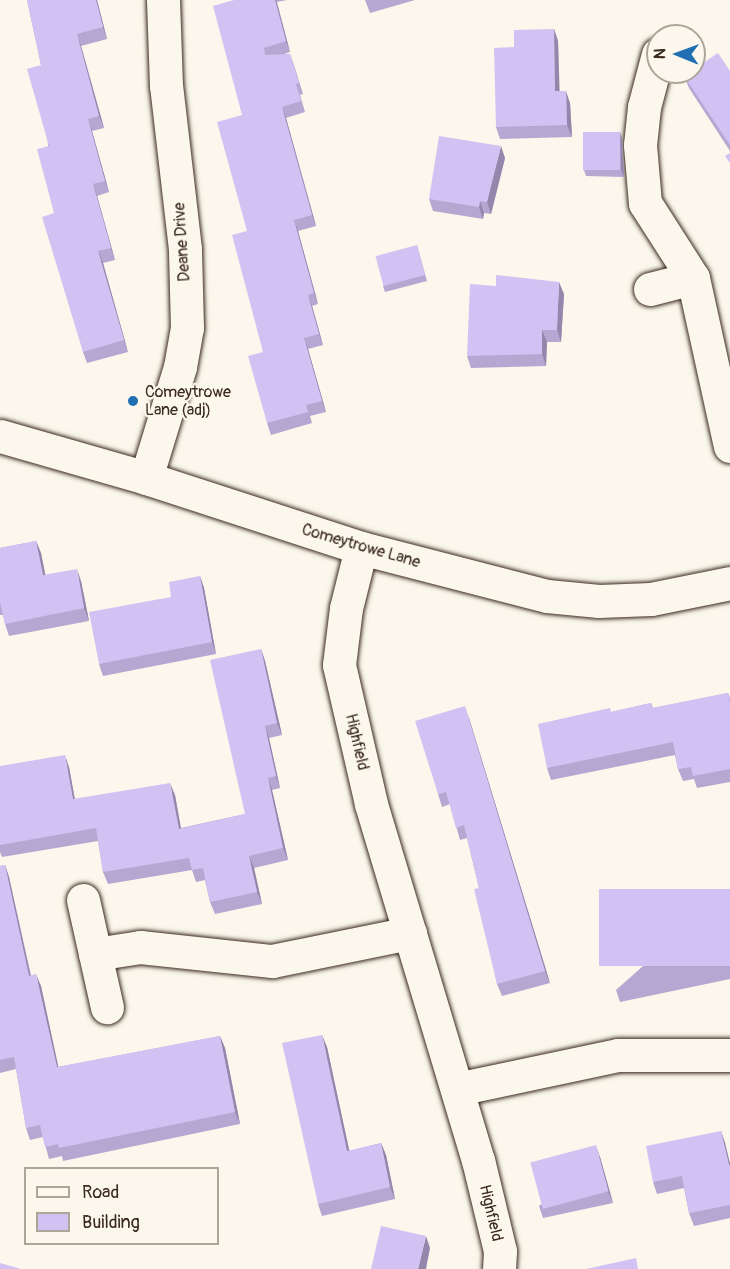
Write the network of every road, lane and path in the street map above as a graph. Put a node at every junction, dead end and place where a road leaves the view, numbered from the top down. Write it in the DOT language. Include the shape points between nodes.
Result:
graph roads {
  1 [pos="163,0"];
  2 [pos="650,84"];
  3 [pos="693,278"];
  4 [pos="650,289"];
  5 [pos="0,436"];
  6 [pos="730,446"];
  7 [pos="146,478"];
  8 [pos="361,548"];
  9 [pos="730,583"];
  10 [pos="83,900"];
  11 [pos="410,933"];
  12 [pos="95,954"];
  13 [pos="107,1007"];
  14 [pos="730,1055"];
  15 [pos="457,1089"];
  16 [pos="499,1269"];
  1 -- 7 [label="street, Deane Drive" via="166,86 185,249 187,328"];
  2 -- 3 [label="street" via="644,107 641,176 645,202"];
  3 -- 4 [label="street"];
  3 -- 6 [label="street"];
  5 -- 7 [label="street, Comeytrowe Lane"];
  7 -- 8 [label="street, Comeytrowe Lane"];
  8 -- 9 [label="street, Comeytrowe Lane" via="547,596 651,599"];
  8 -- 11 [label="street, Highfield" via="346,608 339,665 371,804"];
  10 -- 12 [label="street"];
  11 -- 12 [label="street" via="272,961 141,947"];
  11 -- 15 [label="street, Highfield"];
  12 -- 13 [label="street"];
  14 -- 15 [label="street" via="618,1055"];
  15 -- 16 [label="street, Highfield" via="495,1228"];
}
